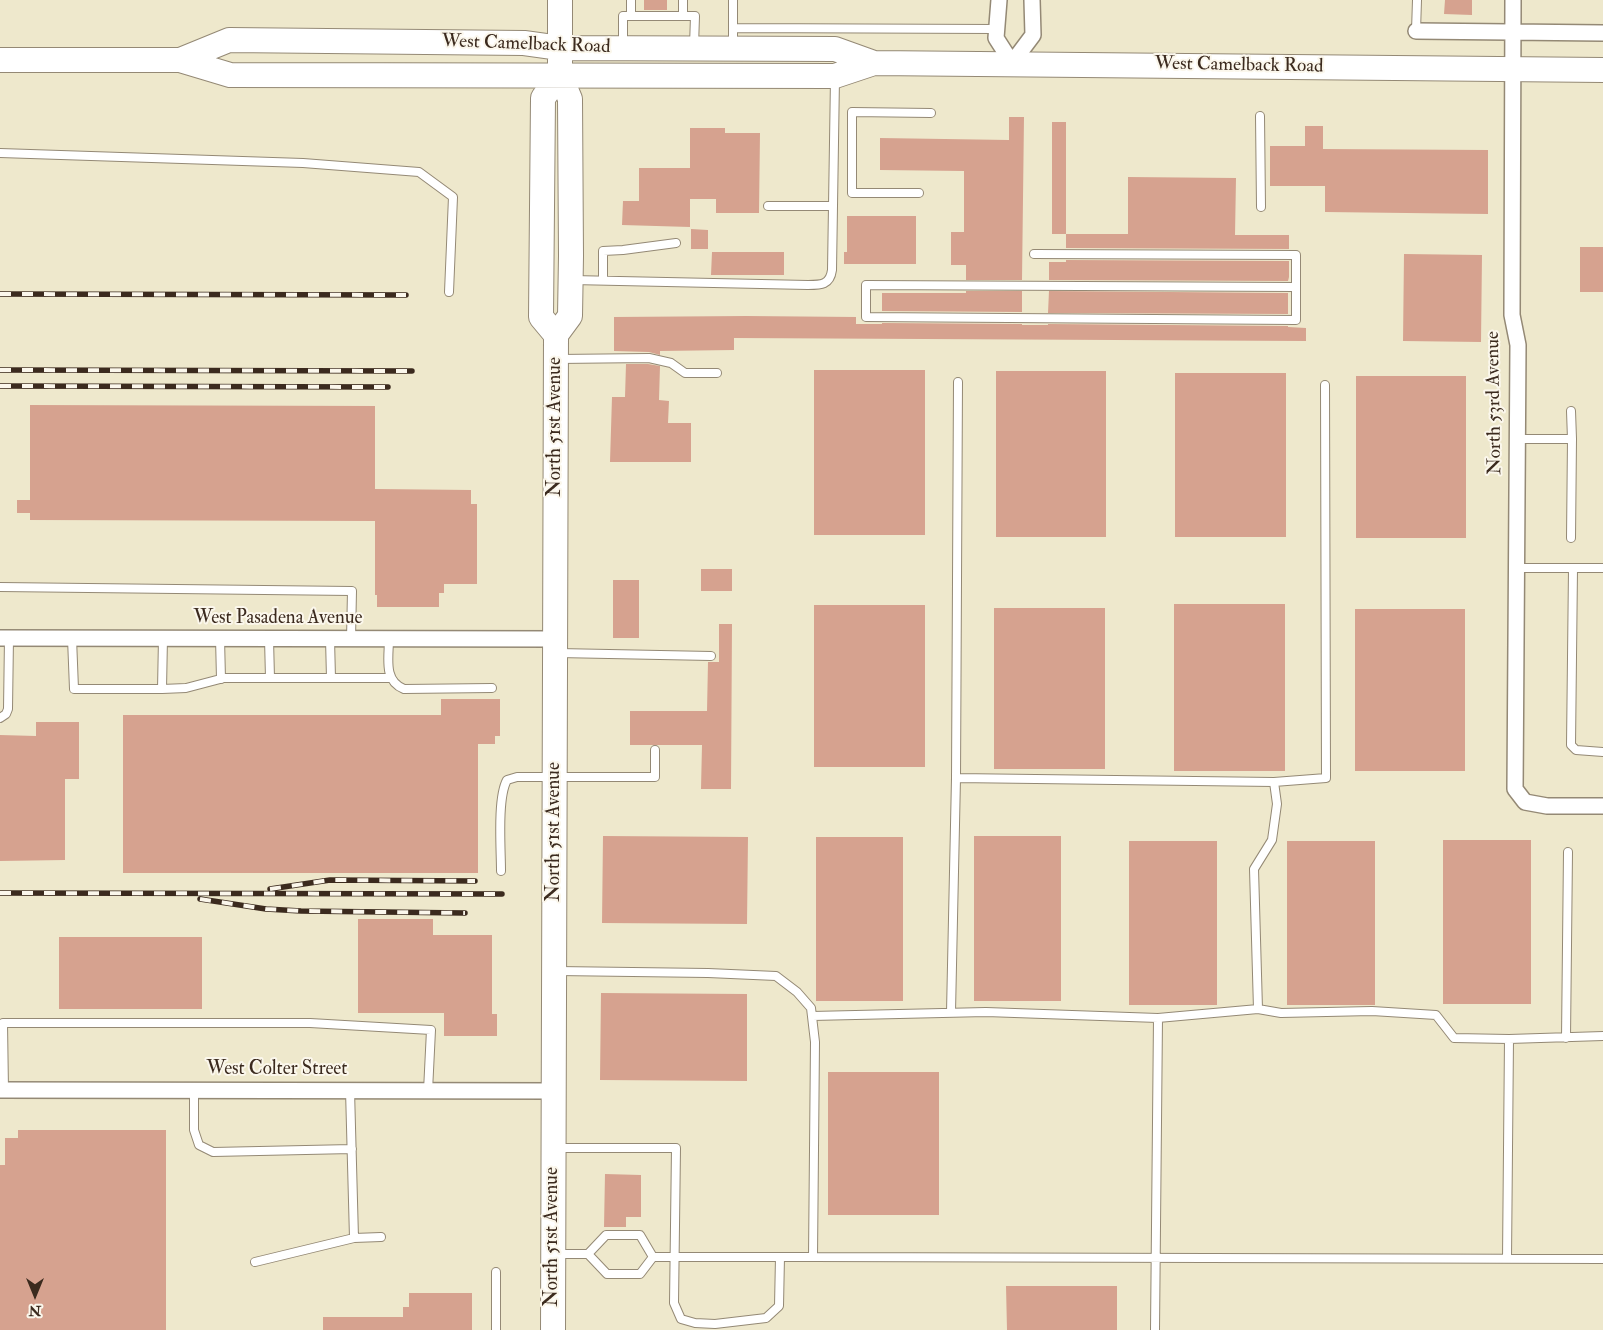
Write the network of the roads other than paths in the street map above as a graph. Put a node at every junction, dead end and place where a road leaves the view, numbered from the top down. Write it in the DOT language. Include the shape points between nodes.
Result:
graph roads {
  1 [pos="560,0"];
  2 [pos="631,0"];
  3 [pos="683,0"];
  4 [pos="733,0"];
  5 [pos="999,0"];
  6 [pos="1032,0"];
  7 [pos="1417,0"];
  8 [pos="1513,0"];
  9 [pos="631,16"];
  10 [pos="683,16"];
  11 [pos="996,29"];
  12 [pos="1416,31"];
  13 [pos="1513,32"];
  14 [pos="1603,34"];
  15 [pos="733,38"];
  16 [pos="560,48"];
  17 [pos="623,48"];
  18 [pos="694,48"];
  19 [pos="0,60"];
  20 [pos="180,60"];
  21 [pos="835,63"];
  22 [pos="1012,63"];
  23 [pos="1513,69"];
  24 [pos="1603,70"];
  25 [pos="560,75"];
  26 [pos="931,112"];
  27 [pos="1260,116"];
  28 [pos="0,152"];
  29 [pos="919,193"];
  30 [pos="768,206"];
  31 [pos="833,206"];
  32 [pos="1261,207"];
  33 [pos="676,243"];
  34 [pos="1034,254"];
  35 [pos="570,280"];
  36 [pos="603,280"];
  37 [pos="1296,287"];
  38 [pos="449,292"];
  39 [pos="556,335"];
  40 [pos="556,359"];
  41 [pos="717,373"];
  42 [pos="958,382"];
  43 [pos="1326,385"];
  44 [pos="1571,411"];
  45 [pos="1518,439"];
  46 [pos="1572,440"];
  47 [pos="1571,538"];
  48 [pos="1517,568"];
  49 [pos="1603,568"];
  50 [pos="1572,569"];
  51 [pos="0,587"];
  52 [pos="4,638"];
  53 [pos="72,638"];
  54 [pos="163,638"];
  55 [pos="220,638"];
  56 [pos="268,639"];
  57 [pos="330,639"];
  58 [pos="351,639"];
  59 [pos="389,639"];
  60 [pos="556,646"];
  61 [pos="711,656"];
  62 [pos="270,678"];
  63 [pos="331,678"];
  64 [pos="390,678"];
  65 [pos="221,679"];
  66 [pos="492,688"];
  67 [pos="162,689"];
  68 [pos="0,718"];
  69 [pos="655,750"];
  70 [pos="1603,752"];
  71 [pos="556,777"];
  72 [pos="956,778"];
  73 [pos="1274,782"];
  74 [pos="1603,806"];
  75 [pos="1568,852"];
  76 [pos="501,871"];
  77 [pos="555,971"];
  78 [pos="1258,1009"];
  79 [pos="952,1012"];
  80 [pos="812,1016"];
  81 [pos="1158,1018"];
  82 [pos="1603,1036"];
  83 [pos="1566,1038"];
  84 [pos="1509,1039"];
  85 [pos="2,1090"];
  86 [pos="194,1090"];
  87 [pos="350,1090"];
  88 [pos="428,1091"];
  89 [pos="554,1091"];
  90 [pos="554,1148"];
  91 [pos="352,1149"];
  92 [pos="381,1237"];
  93 [pos="354,1238"];
  94 [pos="553,1254"];
  95 [pos="588,1254"];
  96 [pos="652,1257"];
  97 [pos="675,1257"];
  98 [pos="780,1257"];
  99 [pos="814,1257"];
  100 [pos="1156,1258"];
  101 [pos="1507,1259"];
  102 [pos="1603,1259"];
  103 [pos="255,1262"];
  104 [pos="496,1272"];
  105 [pos="496,1330"];
  106 [pos="553,1330"];
  107 [pos="1155,1330"];
  1 -- 16 [label="main road, North 51st Avenue"];
  2 -- 9 [label="lane"];
  3 -- 10 [label="lane"];
  4 -- 15 [label="lane"];
  5 -- 11 [label="street"];
  6 -- 22 [label="street" via="1033,36"];
  7 -- 12 [label="lane"];
  8 -- 13 [label="street, North 53rd Avenue"];
  9 -- 10 [label="lane"];
  9 -- 17 [label="lane" via="623,16"];
  10 -- 18 [label="lane" via="695,16"];
  11 -- 15 [label="lane"];
  11 -- 22 [label="street" via="996,38"];
  12 -- 13 [label="street"];
  13 -- 14 [label="street"];
  13 -- 23 [label="street, North 53rd Avenue"];
  15 -- 18 [label="main road, West Camelback Road"];
  15 -- 21 [label="main road, West Camelback Road"];
  16 -- 17 [label="main road, West Camelback Road"];
  16 -- 20 [label="main road, West Camelback Road" via="524,43 229,40"];
  16 -- 25 [label="main road, North 51st Avenue"];
  17 -- 18 [label="main road, West Camelback Road"];
  19 -- 20 [label="main road, West Camelback Road"];
  20 -- 25 [label="main road, West Camelback Road" via="230,75"];
  21 -- 22 [label="main road, West Camelback Road"];
  21 -- 25 [label="main road, West Camelback Road"];
  21 -- 31 [label="lane"];
  22 -- 23 [label="main road, West Camelback Road"];
  23 -- 24 [label="main road, West Camelback Road"];
  23 -- 45 [label="street, North 53rd Avenue" via="1512,306 1518,345"];
  25 -- 35 [label="main road, North 51st Avenue" via="570,99"];
  25 -- 39 [label="main road, North 51st Avenue" via="543,98 542,128 541,317"];
  26 -- 29 [label="lane" via="852,112 852,193"];
  27 -- 32 [label="lane"];
  28 -- 38 [label="lane" via="303,163 419,172 454,197"];
  30 -- 31 [label="lane"];
  31 -- 36 [label="lane" via="831,277 820,285"];
  33 -- 36 [label="lane" via="603,251"];
  34 -- 37 [label="lane" via="1296,255"];
  35 -- 36 [label="lane"];
  35 -- 39 [label="main road, North 51st Avenue" via="570,316"];
  37 -- 37 [label="lane" via="1296,320 866,317 866,285"];
  39 -- 40 [label="main road, North 51st Avenue"];
  40 -- 41 [label="lane" via="649,358 671,363 685,373"];
  40 -- 60 [label="main road, North 51st Avenue"];
  42 -- 72 [label="lane"];
  43 -- 73 [label="lane" via="1326,778"];
  44 -- 46 [label="lane"];
  45 -- 46 [label="lane"];
  45 -- 48 [label="street, North 53rd Avenue"];
  46 -- 47 [label="lane"];
  48 -- 50 [label="lane"];
  48 -- 74 [label="street, North 53rd Avenue" via="1515,788 1525,802 1547,806"];
  49 -- 50 [label="lane"];
  50 -- 70 [label="lane" via="1571,745 1576,750"];
  51 -- 58 [label="lane" via="352,592"];
  52 -- 53 [label="street, West Pasadena Avenue"];
  52 -- 68 [label="lane" via="8,709"];
  53 -- 54 [label="street, West Pasadena Avenue"];
  53 -- 67 [label="lane" via="74,689"];
  54 -- 55 [label="street, West Pasadena Avenue"];
  54 -- 67 [label="lane"];
  55 -- 56 [label="street, West Pasadena Avenue"];
  55 -- 65 [label="lane"];
  56 -- 57 [label="street, West Pasadena Avenue"];
  56 -- 62 [label="lane"];
  57 -- 58 [label="street, West Pasadena Avenue"];
  57 -- 63 [label="lane"];
  58 -- 59 [label="street, West Pasadena Avenue"];
  59 -- 60 [label="street, West Pasadena Avenue"];
  59 -- 64 [label="lane"];
  60 -- 61 [label="lane"];
  60 -- 71 [label="main road, North 51st Avenue"];
  62 -- 63 [label="lane"];
  62 -- 65 [label="lane"];
  63 -- 64 [label="lane"];
  64 -- 66 [label="lane" via="396,686 404,689"];
  65 -- 67 [label="lane" via="186,688"];
  69 -- 71 [label="lane" via="655,777"];
  71 -- 76 [label="lane" via="517,777 505,784"];
  71 -- 77 [label="main road, North 51st Avenue"];
  72 -- 73 [label="lane"];
  72 -- 79 [label="lane"];
  73 -- 78 [label="lane" via="1277,804 1272,840 1254,869"];
  75 -- 83 [label="lane"];
  77 -- 80 [label="lane" via="776,976 797,992 811,1008"];
  77 -- 89 [label="main road, North 51st Avenue"];
  78 -- 81 [label="lane"];
  78 -- 84 [label="lane" via="1280,1013 1372,1011 1436,1015 1454,1038"];
  79 -- 80 [label="lane"];
  79 -- 81 [label="lane"];
  80 -- 99 [label="lane" via="815,1042"];
  81 -- 100 [label="lane"];
  82 -- 83 [label="lane"];
  83 -- 84 [label="lane"];
  84 -- 101 [label="lane"];
  85 -- 86 [label="street, West Colter Street"];
  85 -- 88 [label="lane" via="3,1023 186,1022 310,1023 431,1030"];
  86 -- 87 [label="street, West Colter Street"];
  86 -- 91 [label="lane" via="194,1130 199,1145 213,1152"];
  87 -- 88 [label="street, West Colter Street"];
  87 -- 91 [label="lane"];
  88 -- 89 [label="street, West Colter Street"];
  89 -- 90 [label="main road, North 51st Avenue"];
  90 -- 94 [label="main road, North 51st Avenue"];
  90 -- 97 [label="lane" via="676,1148"];
  91 -- 93 [label="lane"];
  92 -- 93 [label="lane"];
  93 -- 103 [label="lane"];
  94 -- 95 [label="lane"];
  94 -- 106 [label="main road, North 51st Avenue"];
  95 -- 96 [label="lane" via="606,1274 640,1274"];
  95 -- 96 [label="lane" via="606,1235 640,1235"];
  96 -- 97 [label="lane"];
  97 -- 98 [label="lane"];
  97 -- 98 [label="lane" via="674,1303 681,1319 715,1324 766,1318 779,1306"];
  98 -- 99 [label="lane"];
  99 -- 100 [label="lane"];
  100 -- 101 [label="lane"];
  100 -- 107 [label="lane"];
  101 -- 102 [label="lane"];
  104 -- 105 [label="lane"];
}
